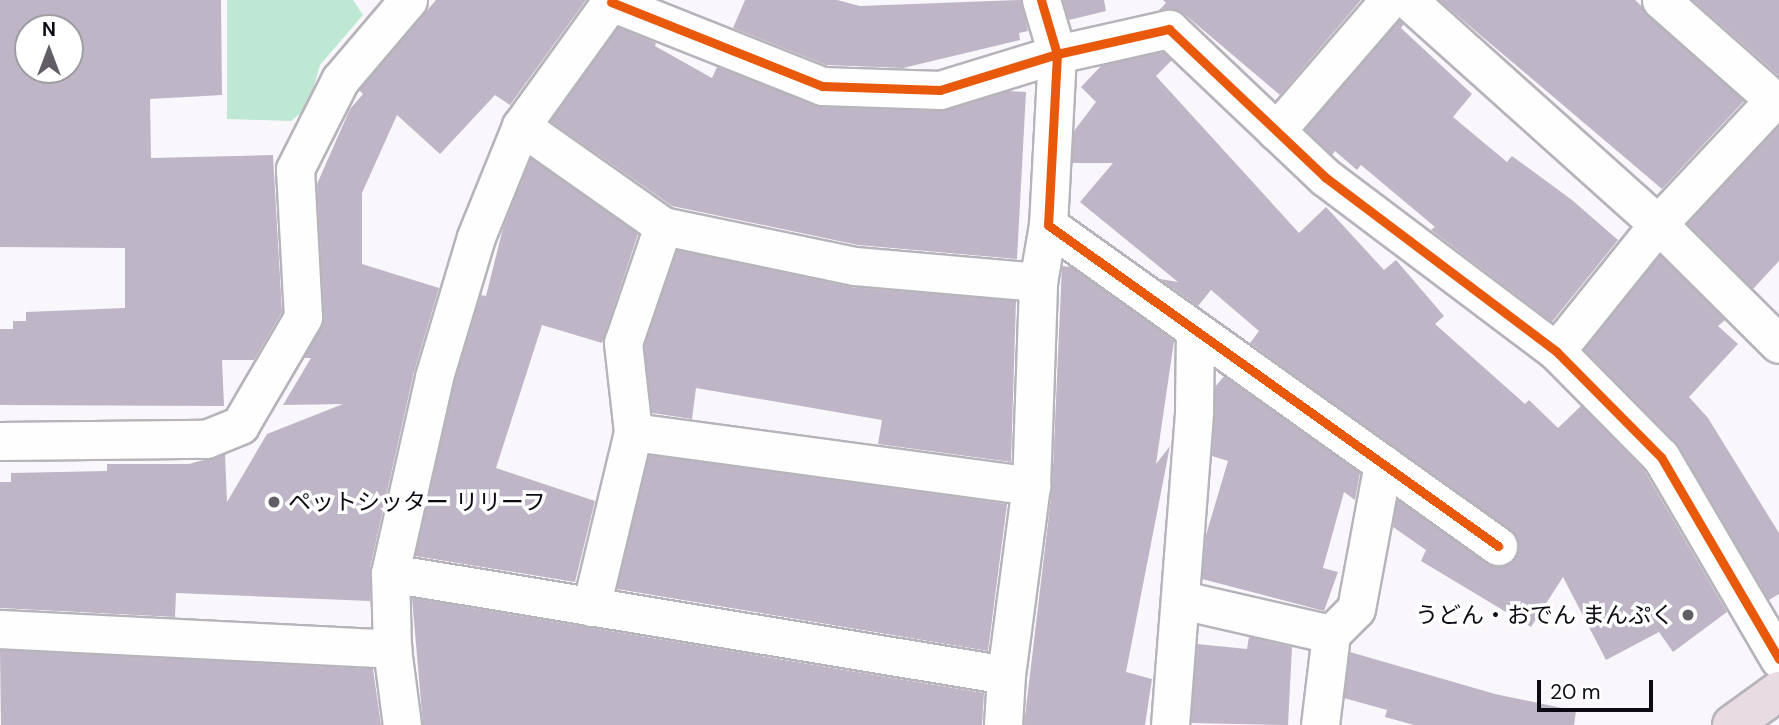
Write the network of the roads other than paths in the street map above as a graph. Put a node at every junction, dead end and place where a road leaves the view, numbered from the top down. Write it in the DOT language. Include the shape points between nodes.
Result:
graph roads {
  1 [pos="408,0"];
  2 [pos="1041,0"];
  3 [pos="1389,0"];
  4 [pos="1408,0"];
  5 [pos="1661,0"];
  6 [pos="611,1"];
  7 [pos="1056,54"];
  8 [pos="521,126"];
  9 [pos="1276,131"];
  10 [pos="1658,224"];
  11 [pos="1048,225"];
  12 [pos="663,226"];
  13 [pos="1038,282"];
  14 [pos="1195,332"];
  15 [pos="1779,344"];
  16 [pos="1556,351"];
  17 [pos="633,432"];
  18 [pos="0,440"];
  19 [pos="1384,463"];
  20 [pos="1031,486"];
  21 [pos="1498,546"];
  22 [pos="390,573"];
  23 [pos="1182,600"];
  24 [pos="591,607"];
  25 [pos="0,629"];
  26 [pos="1331,634"];
  27 [pos="392,649"];
  28 [pos="1779,659"];
  29 [pos="1006,675"];
  30 [pos="1779,691"];
  31 [pos="402,725"];
  32 [pos="1003,725"];
  33 [pos="1170,725"];
  34 [pos="1320,725"];
  35 [pos="1732,725"];
  1 -- 18 [label="street" via="340,80 295,169 303,317 240,425 206,439"];
  2 -- 7 [label="street"];
  3 -- 9 [label="street"];
  4 -- 10 [label="street"];
  5 -- 10 [label="street" via="1774,100"];
  6 -- 7 [label="street" via="822,86 940,90"];
  6 -- 8 [label="street"];
  7 -- 9 [label="street" via="1169,29"];
  7 -- 11 [label="street"];
  8 -- 12 [label="street"];
  8 -- 22 [label="street" via="476,237 434,377"];
  9 -- 16 [label="street" via="1325,177"];
  10 -- 15 [label="street"];
  10 -- 16 [label="street"];
  11 -- 13 [label="street"];
  11 -- 14 [label="street"];
  12 -- 13 [label="street" via="855,266"];
  12 -- 17 [label="street" via="624,343"];
  13 -- 20 [label="street"];
  14 -- 19 [label="street"];
  14 -- 23 [label="street"];
  16 -- 28 [label="street" via="1661,457"];
  17 -- 20 [label="street"];
  17 -- 24 [label="street"];
  19 -- 21 [label="street"];
  19 -- 26 [label="street" via="1356,609"];
  20 -- 29 [label="street"];
  22 -- 24 [label="street"];
  22 -- 27 [label="street"];
  23 -- 26 [label="street"];
  23 -- 33 [label="street"];
  24 -- 29 [label="street"];
  25 -- 27 [label="street"];
  26 -- 34 [label="street"];
  27 -- 31 [label="street"];
  29 -- 32 [label="street"];
  30 -- 35 [label="highway"];
}
